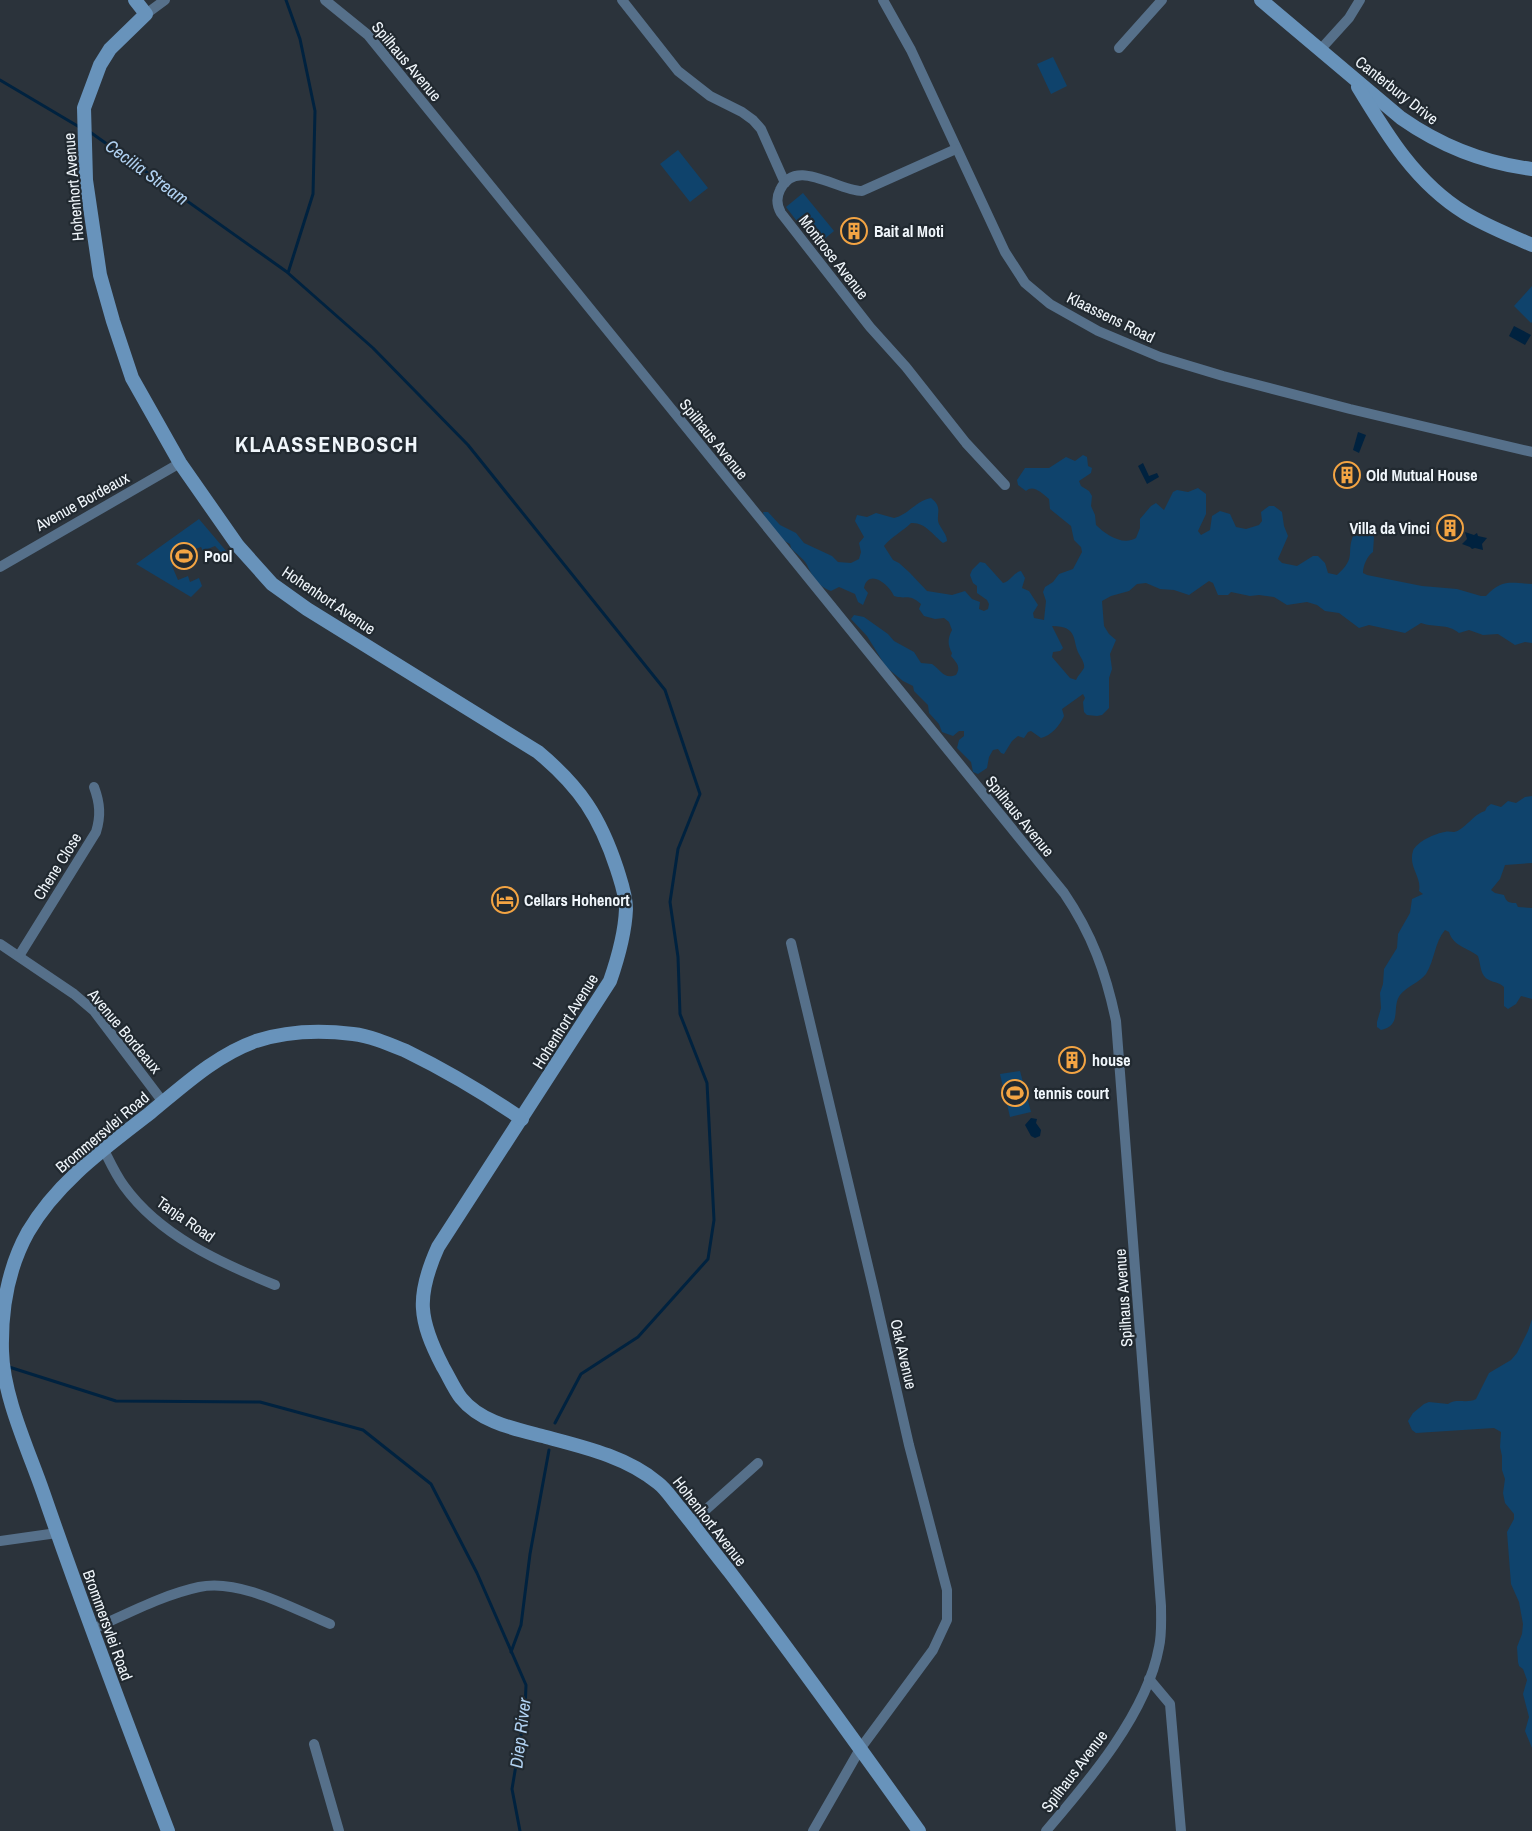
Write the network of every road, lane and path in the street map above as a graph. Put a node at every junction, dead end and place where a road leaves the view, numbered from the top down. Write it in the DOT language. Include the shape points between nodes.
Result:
graph roads {
  1 [pos="135,0"];
  2 [pos="165,0"];
  3 [pos="325,0"];
  4 [pos="622,0"];
  5 [pos="883,0"];
  6 [pos="1162,0"];
  7 [pos="1262,0"];
  8 [pos="1360,0"];
  9 [pos="146,14"];
  10 [pos="1119,48"];
  11 [pos="1320,50"];
  12 [pos="1352,78"];
  13 [pos="956,149"];
  14 [pos="1532,169"];
  15 [pos="785,183"];
  16 [pos="1532,245"];
  17 [pos="1532,452"];
  18 [pos="180,464"];
  19 [pos="1005,485"];
  20 [pos="0,567"];
  21 [pos="94,787"];
  22 [pos="791,943"];
  23 [pos="0,944"];
  24 [pos="19,956"];
  25 [pos="164,1102"];
  26 [pos="522,1119"];
  27 [pos="104,1150"];
  28 [pos="275,1286"];
  29 [pos="758,1463"];
  30 [pos="691,1523"];
  31 [pos="57,1533"];
  32 [pos="0,1541"];
  33 [pos="330,1624"];
  34 [pos="93,1629"];
  35 [pos="1149,1679"];
  36 [pos="314,1744"];
  37 [pos="860,1749"];
  38 [pos="168,1831"];
  39 [pos="339,1831"];
  40 [pos="813,1831"];
  41 [pos="919,1831"];
  42 [pos="1047,1831"];
  43 [pos="1181,1831"];
  1 -- 9 [label="street"];
  2 -- 9 [label="street"];
  3 -- 35 [label="street, Spilhaus Avenue" via="368,35 1064,893 1088,934 1107,979 1116,1021 1161,1606 1159,1647"];
  4 -- 15 [label="street" via="678,71 757,124"];
  5 -- 13 [label="street, Klaassens Road" via="911,50"];
  6 -- 10 [label="street"];
  7 -- 11 [label="street, Canterbury Drive"];
  8 -- 11 [label="street"];
  9 -- 18 [label="street, Hohenhort Avenue" via="110,49 84,108 86,180 100,275 113,321 132,378"];
  11 -- 12 [label="street, Canterbury Drive"];
  12 -- 14 [label="street, Canterbury Drive" via="1426,135 1488,162"];
  12 -- 16 [label="street" via="1404,159 1432,189 1466,214"];
  13 -- 15 [label="street" via="867,190 850,190 807,175"];
  13 -- 17 [label="street, Klaassens Road" via="1005,252 1025,283 1050,304 1098,331 1139,350 1223,376"];
  15 -- 19 [label="street, Montrose Avenue" via="778,197 781,213 870,327"];
  18 -- 20 [label="street, Avenue Bordeaux"];
  18 -- 26 [label="street, Hohenhort Avenue" via="238,546 272,584 538,752 581,793 598,820 625,893 620,952 602,995"];
  21 -- 24 [label="street, Chene Close" via="100,818 96,832"];
  22 -- 37 [label="street, Oak Avenue" via="946,1590 946,1620 933,1650"];
  23 -- 24 [label="street, Avenue Bordeaux"];
  24 -- 25 [label="street, Avenue Bordeaux" via="94,1011"];
  25 -- 26 [label="street, Brommersvlei Road" via="202,1071 257,1041 286,1034 336,1033 389,1043 460,1078"];
  25 -- 27 [label="street, Brommersvlei Road"];
  26 -- 30 [label="street, Hohenhort Avenue" via="438,1247 426,1273 423,1318 432,1346 469,1408 505,1426 588,1448 630,1464 660,1484"];
  27 -- 28 [label="street, Tanja Road" via="124,1186 151,1216 224,1263"];
  27 -- 31 [label="street, Brommersvlei Road" via="64,1184 27,1234 10,1276 3,1313 2,1353 10,1396"];
  29 -- 30 [label="street"];
  30 -- 37 [label="street, Hohenhort Avenue"];
  31 -- 32 [label="street"];
  31 -- 34 [label="street, Brommersvlei Road"];
  33 -- 34 [label="street" via="255,1593 201,1586"];
  34 -- 38 [label="street, Brommersvlei Road"];
  35 -- 42 [label="street, Spilhaus Avenue" via="1140,1704 1115,1743"];
  35 -- 43 [label="street" via="1170,1704"];
  36 -- 39 [label="street"];
  37 -- 40 [label="street, Oak Avenue"];
  37 -- 41 [label="street, Hohenhort Avenue"];
}
